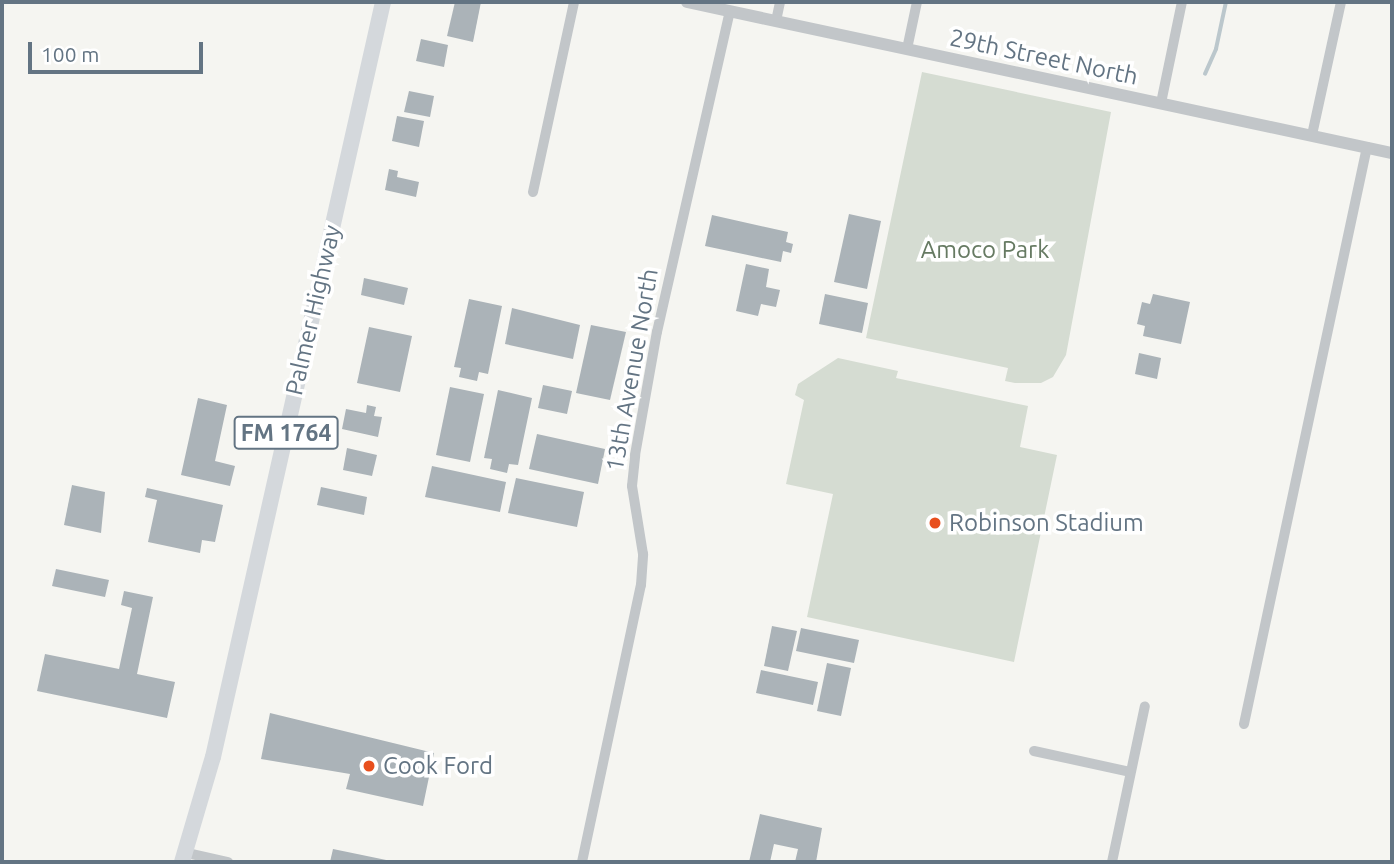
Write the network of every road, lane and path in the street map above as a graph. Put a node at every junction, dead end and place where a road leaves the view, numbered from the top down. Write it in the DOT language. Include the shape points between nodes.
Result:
graph roads {
  1 [pos="383,2"];
  2 [pos="574,2"];
  3 [pos="687,2"];
  4 [pos="780,2"];
  5 [pos="917,2"];
  6 [pos="1182,2"];
  7 [pos="1340,2"];
  8 [pos="730,11"];
  9 [pos="776,21"];
  10 [pos="907,49"];
  11 [pos="1161,103"];
  12 [pos="1312,135"];
  13 [pos="1367,147"];
  14 [pos="1392,153"];
  15 [pos="533,192"];
  16 [pos="1145,706"];
  17 [pos="1244,724"];
  18 [pos="1034,751"];
  19 [pos="1130,772"];
  20 [pos="184,857"];
  21 [pos="228,862"];
  22 [pos="582,862"];
  23 [pos="1112,862"];
  1 -- 20 [label="main road, Palmer Highway / FM 1764" via="213,757"];
  2 -- 15 [label="street"];
  3 -- 8 [label="street, 29th Street North"];
  4 -- 9 [label="street"];
  5 -- 10 [label="street"];
  6 -- 11 [label="street"];
  7 -- 12 [label="street"];
  8 -- 9 [label="street, 29th Street North"];
  8 -- 22 [label="street, 13th Avenue North" via="657,332 634,462 632,486 643,554 641,585"];
  9 -- 10 [label="street, 29th Street North"];
  10 -- 11 [label="street, 29th Street North"];
  11 -- 12 [label="street, 29th Street North"];
  12 -- 13 [label="street, 29th Street North"];
  13 -- 14 [label="street, 29th Street North"];
  13 -- 17 [label="street"];
  16 -- 19 [label="street"];
  18 -- 19 [label="street"];
  19 -- 23 [label="street"];
  20 -- 21 [label="street"];
}
